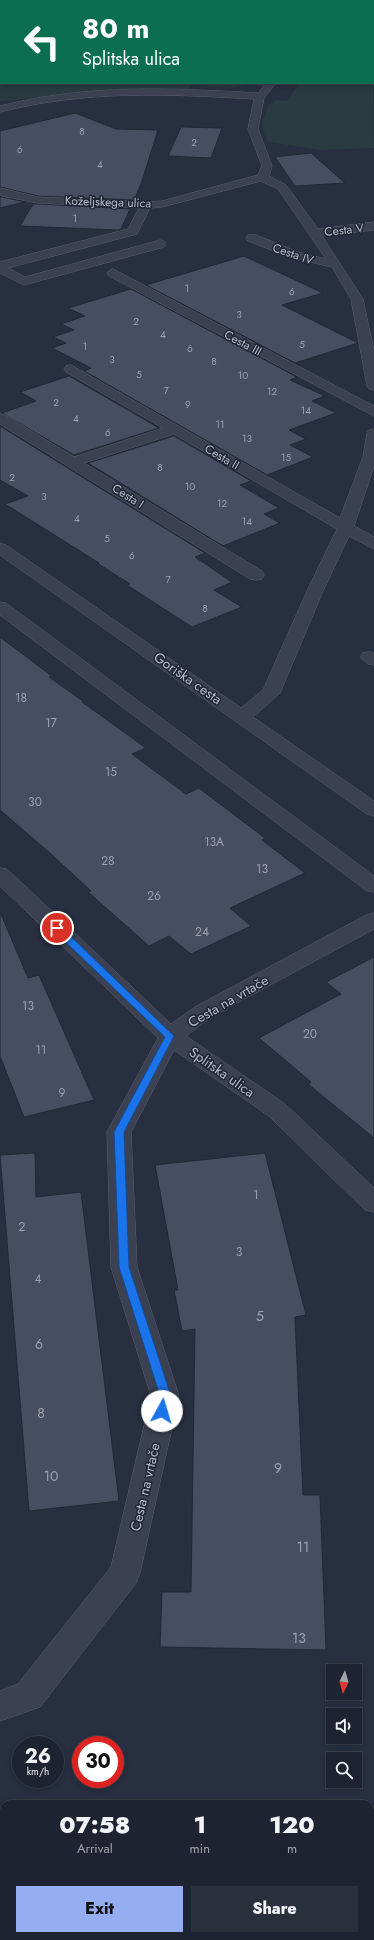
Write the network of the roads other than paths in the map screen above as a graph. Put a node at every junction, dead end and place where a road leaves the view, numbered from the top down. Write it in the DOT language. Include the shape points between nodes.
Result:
graph roads {
  1 [pos="270,84"];
  2 [pos="261,96"];
  3 [pos="0,109"];
  4 [pos="262,177"];
  5 [pos="0,191"];
  6 [pos="146,205"];
  7 [pos="374,226"];
  8 [pos="315,233"];
  9 [pos="252,238"];
  10 [pos="160,244"];
  11 [pos="336,264"];
  12 [pos="0,267"];
  13 [pos="113,273"];
  14 [pos="71,369"];
  15 [pos="374,386"];
  16 [pos="374,412"];
  17 [pos="0,418"];
  18 [pos="173,430"];
  19 [pos="374,433"];
  20 [pos="73,462"];
  21 [pos="345,528"];
  22 [pos="374,544"];
  23 [pos="4,554"];
  24 [pos="256,575"];
  25 [pos="0,607"];
  26 [pos="242,716"];
  27 [pos="374,810"];
  28 [pos="0,874"];
  29 [pos="374,886"];
  30 [pos="374,920"];
  31 [pos="170,1036"];
  32 [pos="374,1203"];
  33 [pos="0,1706"];
  1 -- 2 [label="street"];
  2 -- 3 [label="street" via="114,92 30,100"];
  2 -- 4 [label="street" via="253,129 267,166"];
  4 -- 6 [label="street, Koželjskega ulica" via="162,204"];
  4 -- 8 [label="street" via="282,187"];
  5 -- 6 [label="street, Koželjskega ulica" via="38,200"];
  6 -- 12 [label="street" via="133,231"];
  7 -- 8 [label="street, Cesta V"];
  8 -- 11 [label="street"];
  9 -- 11 [label="street, Cesta IV" via="292,255 315,262"];
  10 -- 12 [label="street" via="24,281"];
  11 -- 15 [label="street" via="363,299"];
  13 -- 16 [label="street, Cesta III"];
  14 -- 18 [label="street, Cesta II"];
  17 -- 20 [label="street, Cesta I"];
  18 -- 20 [label="street"];
  18 -- 21 [label="street, Cesta II"];
  19 -- 21 [label="street" via="370,457"];
  20 -- 24 [label="street, Cesta I"];
  21 -- 22 [label="street, Cesta II"];
  21 -- 26 [label="street" via="271,693"];
  23 -- 26 [label="street, Goriška cesta"];
  25 -- 29 [label="street"];
  26 -- 27 [label="street, Goriška cesta"];
  28 -- 31 [label="street, Splitska ulica"];
  30 -- 31 [label="street, Cesta na vrtače" via="203,1012"];
  31 -- 32 [label="street, Splitska ulica" via="277,1110"];
  31 -- 33 [label="street, Cesta na vrtače" via="119,1132 124,1267 165,1396 125,1573 29,1696"];
}
